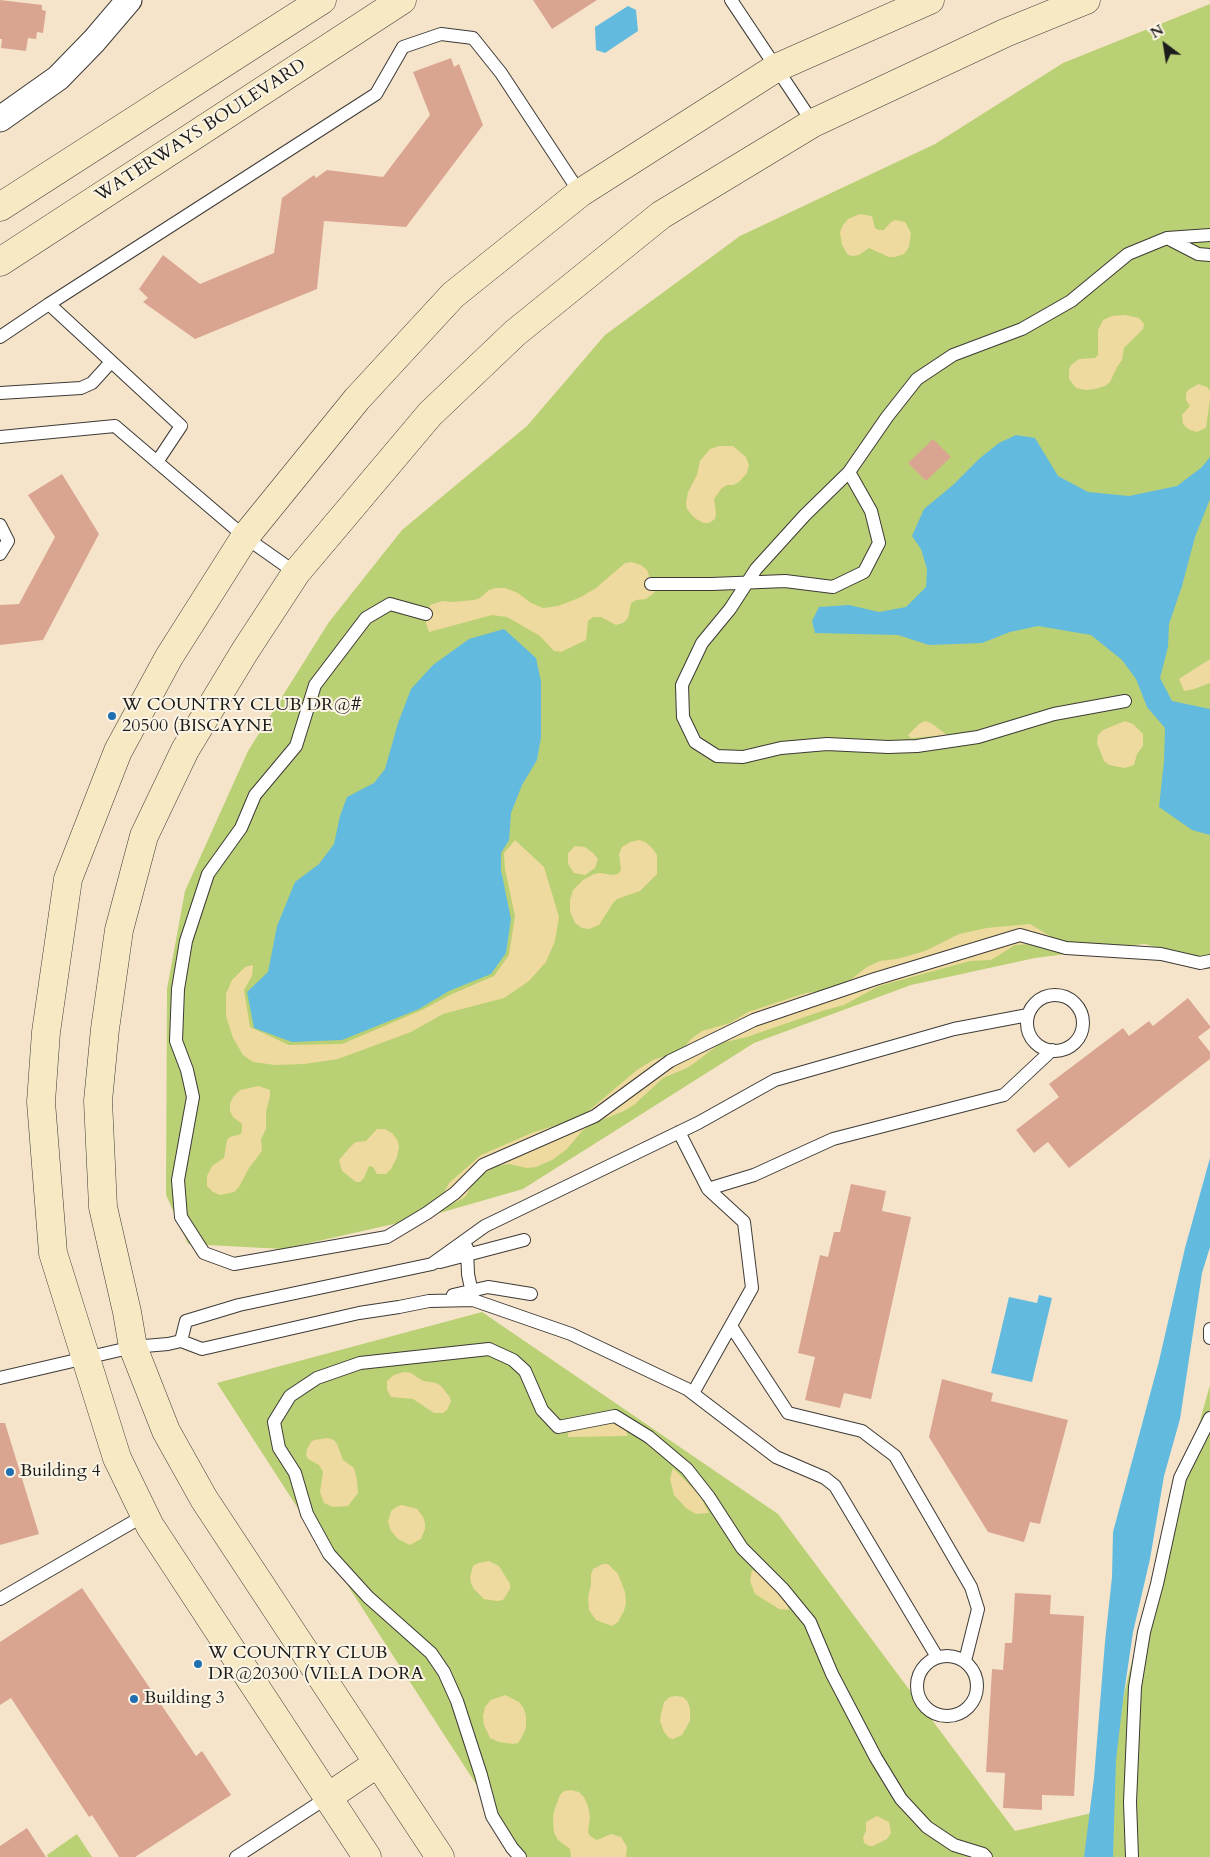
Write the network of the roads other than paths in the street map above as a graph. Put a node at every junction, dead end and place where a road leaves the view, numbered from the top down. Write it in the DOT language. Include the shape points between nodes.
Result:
graph roads {
  1 [pos="128,0"];
  2 [pos="322,0"];
  3 [pos="402,0"];
  4 [pos="731,0"];
  5 [pos="930,0"];
  6 [pos="1086,0"];
  7 [pos="776,68"];
  8 [pos="0,119"];
  9 [pos="813,124"];
  10 [pos="580,193"];
  11 [pos="0,207"];
  12 [pos="1210,235"];
  13 [pos="1167,238"];
  14 [pos="1210,256"];
  15 [pos="0,262"];
  16 [pos="49,304"];
  17 [pos="0,337"];
  18 [pos="111,362"];
  19 [pos="0,393"];
  20 [pos="0,437"];
  21 [pos="157,462"];
  22 [pos="849,472"];
  23 [pos="0,525"];
  24 [pos="245,537"];
  25 [pos="0,554"];
  26 [pos="296,573"];
  27 [pos="747,582"];
  28 [pos="651,584"];
  29 [pos="426,614"];
  30 [pos="1126,701"];
  31 [pos="1210,961"];
  32 [pos="1028,1015"];
  33 [pos="1052,1050"];
  34 [pos="679,1132"];
  35 [pos="708,1189"];
  36 [pos="466,1239"];
  37 [pos="524,1240"];
  38 [pos="467,1255"];
  39 [pos="432,1264"];
  40 [pos="531,1294"];
  41 [pos="472,1296"];
  42 [pos="731,1326"];
  43 [pos="1210,1329"];
  44 [pos="1210,1338"];
  45 [pos="181,1341"];
  46 [pos="133,1347"];
  47 [pos="85,1358"];
  48 [pos="0,1378"];
  49 [pos="693,1393"];
  50 [pos="1210,1418"];
  51 [pos="144,1515"];
  52 [pos="0,1599"];
  53 [pos="937,1657"];
  54 [pos="965,1661"];
  55 [pos="378,1763"];
  56 [pos="328,1798"];
  57 [pos="236,1857"];
  58 [pos="367,1857"];
  59 [pos="440,1857"];
  60 [pos="520,1857"];
  61 [pos="986,1857"];
  62 [pos="1132,1857"];
  1 -- 8 [label="street" via="58,78"];
  2 -- 11 [label="street"];
  3 -- 15 [label="street, WATERWAYS BOULEVARD"];
  4 -- 7 [label="lane"];
  5 -- 7 [label="street"];
  6 -- 9 [label="street" via="1005,33"];
  7 -- 9 [label="lane"];
  7 -- 10 [label="street"];
  9 -- 26 [label="street" via="661,215 515,333 430,414"];
  10 -- 16 [label="lane" via="501,74 473,38 441,34 402,47 376,94"];
  10 -- 24 [label="street" via="453,295 358,399"];
  12 -- 13 [label="lane"];
  13 -- 14 [label="lane" via="1198,254"];
  13 -- 22 [label="lane" via="1128,254 1071,301 1022,329 953,356 917,379"];
  16 -- 17 [label="lane"];
  16 -- 18 [label="lane"];
  18 -- 19 [label="lane" via="92,383 81,388"];
  18 -- 21 [label="lane" via="181,426"];
  20 -- 21 [label="lane" via="115,426"];
  21 -- 24 [label="lane"];
  22 -- 27 [label="lane" via="805,515"];
  22 -- 27 [label="lane" via="871,511 879,543 864,572 833,587 785,581"];
  23 -- 25 [label="lane" via="8,541"];
  24 -- 26 [label="lane"];
  24 -- 47 [label="street" via="169,658 118,751 68,879 46,1032 42,1102 53,1253"];
  26 -- 46 [label="street" via="185,750 144,836 120,930 98,1101 102,1207"];
  27 -- 28 [label="lane"];
  27 -- 30 [label="lane" via="702,643 682,685 683,717 695,742 717,756 743,757 781,748 827,744 917,746 978,737 1054,714"];
  29 -- 31 [label="lane" via="390,604 366,618 315,686 296,746 255,795 241,828 208,874 186,941 178,990 176,1041 193,1097 178,1180 181,1217 204,1253 234,1264 387,1237 427,1214 455,1193 483,1165 595,1116 670,1061 754,1020 875,978 1020,935 1066,948 1161,954 1200,963"];
  32 -- 33 [label="lane" via="1027,1025 1034,1042 1041,1048"];
  32 -- 33 [label="lane" via="1039,1000 1047,996 1065,997 1078,1008 1083,1025 1080,1034 1068,1047"];
  32 -- 34 [label="lane" via="954,1029 775,1080"];
  33 -- 35 [label="lane" via="1004,1095 833,1139 754,1175"];
  34 -- 35 [label="lane"];
  34 -- 36 [label="lane" via="485,1226"];
  35 -- 42 [label="lane" via="744,1222 752,1288"];
  36 -- 38 [label="lane"];
  36 -- 39 [label="lane"];
  37 -- 38 [label="lane"];
  38 -- 39 [label="lane"];
  38 -- 41 [label="lane"];
  39 -- 45 [label="lane" via="239,1305 186,1321"];
  40 -- 41 [label="lane" via="488,1287"];
  41 -- 45 [label="lane" via="359,1313 202,1349"];
  41 -- 49 [label="lane" via="571,1334"];
  42 -- 49 [label="lane"];
  42 -- 54 [label="lane" via="788,1413 862,1431 895,1456 971,1587 978,1609"];
  43 -- 44 [label="lane"];
  45 -- 46 [label="lane"];
  46 -- 47 [label="lane"];
  46 -- 55 [label="street" via="166,1431 204,1499"];
  47 -- 48 [label="lane"];
  47 -- 51 [label="street" via="117,1458"];
  49 -- 53 [label="lane" via="776,1456 835,1486"];
  50 -- 62 [label="lane" via="1180,1478 1144,1632 1135,1688 1130,1802"];
  51 -- 52 [label="lane"];
  51 -- 56 [label="street"];
  53 -- 54 [label="lane" via="947,1655"];
  53 -- 54 [label="lane" via="922,1669 916,1688 925,1707 943,1716 963,1711 975,1696 976,1677"];
  55 -- 56 [label="street"];
  55 -- 59 [label="street"];
  56 -- 57 [label="lane"];
  56 -- 58 [label="street"];
  60 -- 61 [label="lane" via="492,1816 457,1701 444,1672 431,1653 368,1597 329,1554 307,1514 295,1473 279,1448 274,1422 290,1396 317,1378 360,1363 489,1350 513,1360 525,1371 542,1410 558,1427 615,1416 649,1436 687,1469 742,1548 810,1622 832,1674 901,1799 926,1827 954,1845"];
}
